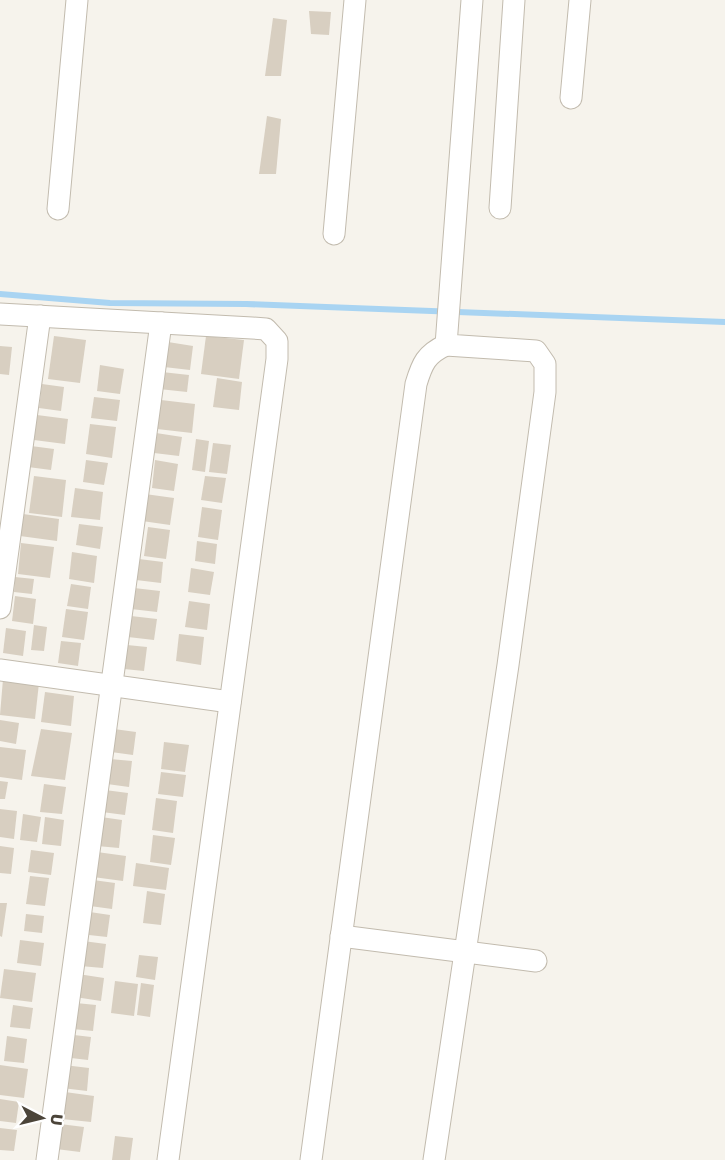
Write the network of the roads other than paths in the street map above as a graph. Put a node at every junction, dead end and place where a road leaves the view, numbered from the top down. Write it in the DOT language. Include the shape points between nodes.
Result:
graph roads {
  1 [pos="77,0"];
  2 [pos="356,0"];
  3 [pos="472,0"];
  4 [pos="514,0"];
  5 [pos="580,0"];
  6 [pos="571,98"];
  7 [pos="500,208"];
  8 [pos="58,209"];
  9 [pos="334,234"];
  10 [pos="0,314"];
  11 [pos="40,316"];
  12 [pos="161,323"];
  13 [pos="446,337"];
  14 [pos="0,608"];
  15 [pos="0,670"];
  16 [pos="111,686"];
  17 [pos="230,702"];
  18 [pos="341,936"];
  19 [pos="464,951"];
  20 [pos="536,961"];
  21 [pos="47,1160"];
  22 [pos="168,1160"];
  23 [pos="311,1160"];
  24 [pos="434,1160"];
  1 -- 8 [label="street"];
  2 -- 9 [label="street"];
  3 -- 13 [label="street"];
  4 -- 7 [label="street"];
  5 -- 6 [label="street"];
  10 -- 11 [label="street"];
  11 -- 12 [label="street"];
  11 -- 14 [label="street"];
  12 -- 16 [label="street"];
  12 -- 17 [label="street" via="266,329 277,340"];
  13 -- 18 [label="street" via="426,358 416,384"];
  13 -- 19 [label="street" via="526,348 540,354 545,364 545,392 510,654"];
  15 -- 16 [label="street"];
  16 -- 17 [label="street"];
  16 -- 21 [label="street"];
  17 -- 22 [label="street"];
  18 -- 19 [label="street"];
  18 -- 23 [label="street"];
  19 -- 20 [label="street"];
  19 -- 24 [label="street"];
}
